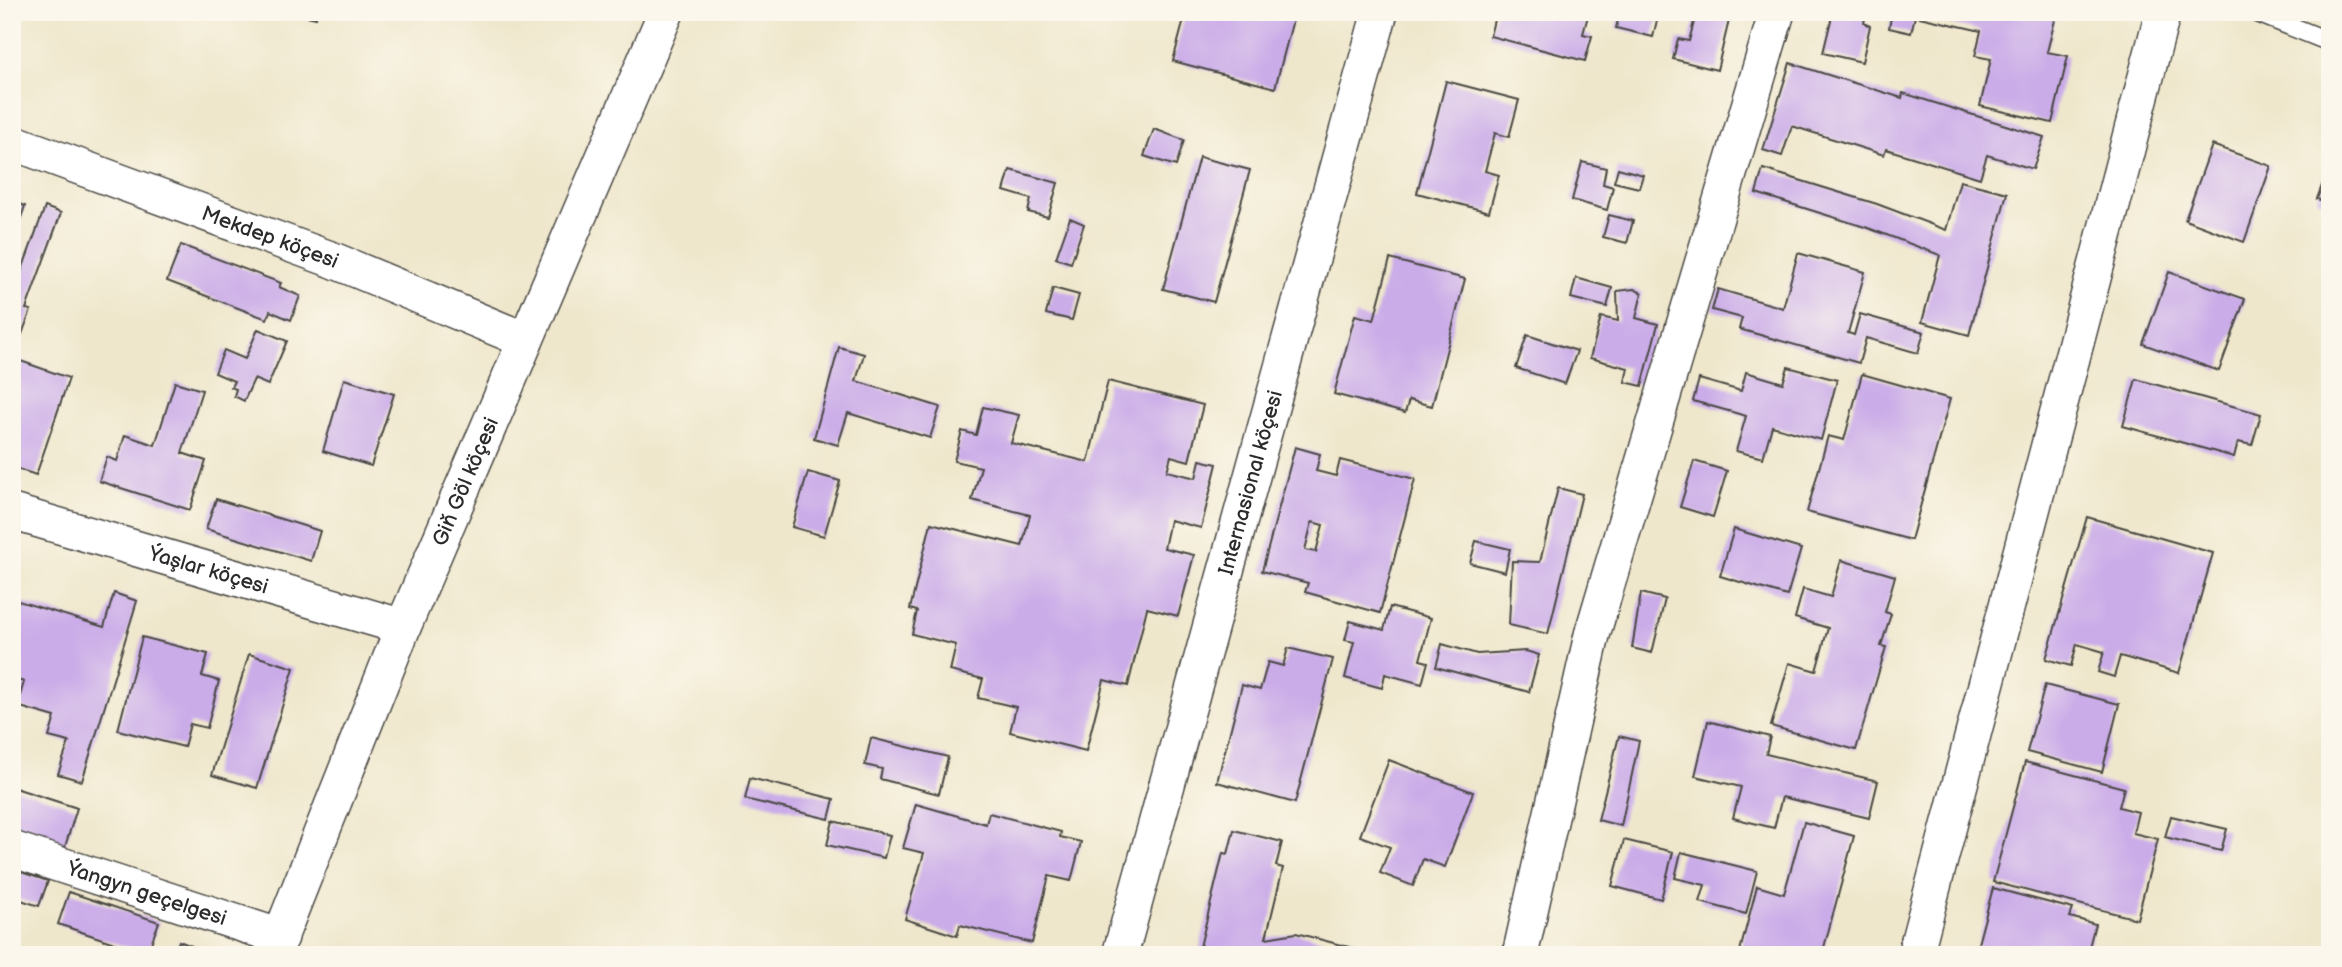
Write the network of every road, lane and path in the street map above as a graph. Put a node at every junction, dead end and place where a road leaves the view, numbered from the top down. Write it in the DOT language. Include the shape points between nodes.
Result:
graph roads {
  1 [pos="666,12"];
  2 [pos="1380,12"];
  3 [pos="1777,12"];
  4 [pos="2163,12"];
  5 [pos="2256,12"];
  6 [pos="2330,42"];
  7 [pos="12,142"];
  8 [pos="525,340"];
  9 [pos="12,512"];
  10 [pos="403,627"];
  11 [pos="12,849"];
  12 [pos="277,946"];
  13 [pos="1120,955"];
  14 [pos="1520,955"];
  15 [pos="1914,955"];
  1 -- 8 [label="street, Giň Göl köçesi"];
  2 -- 13 [label="street, Internasional köçesi"];
  3 -- 14 [label="street" via="1592,635"];
  4 -- 15 [label="street"];
  5 -- 6 [label="lane"];
  7 -- 8 [label="street, Mekdep köçesi" via="333,260"];
  8 -- 10 [label="street, Giň Göl köçesi"];
  9 -- 10 [label="street, Ýaşlar köçesi"];
  10 -- 12 [label="street, Giň Göl köçesi"];
  11 -- 12 [label="street, Ýangyn geçelgesi"];
}
